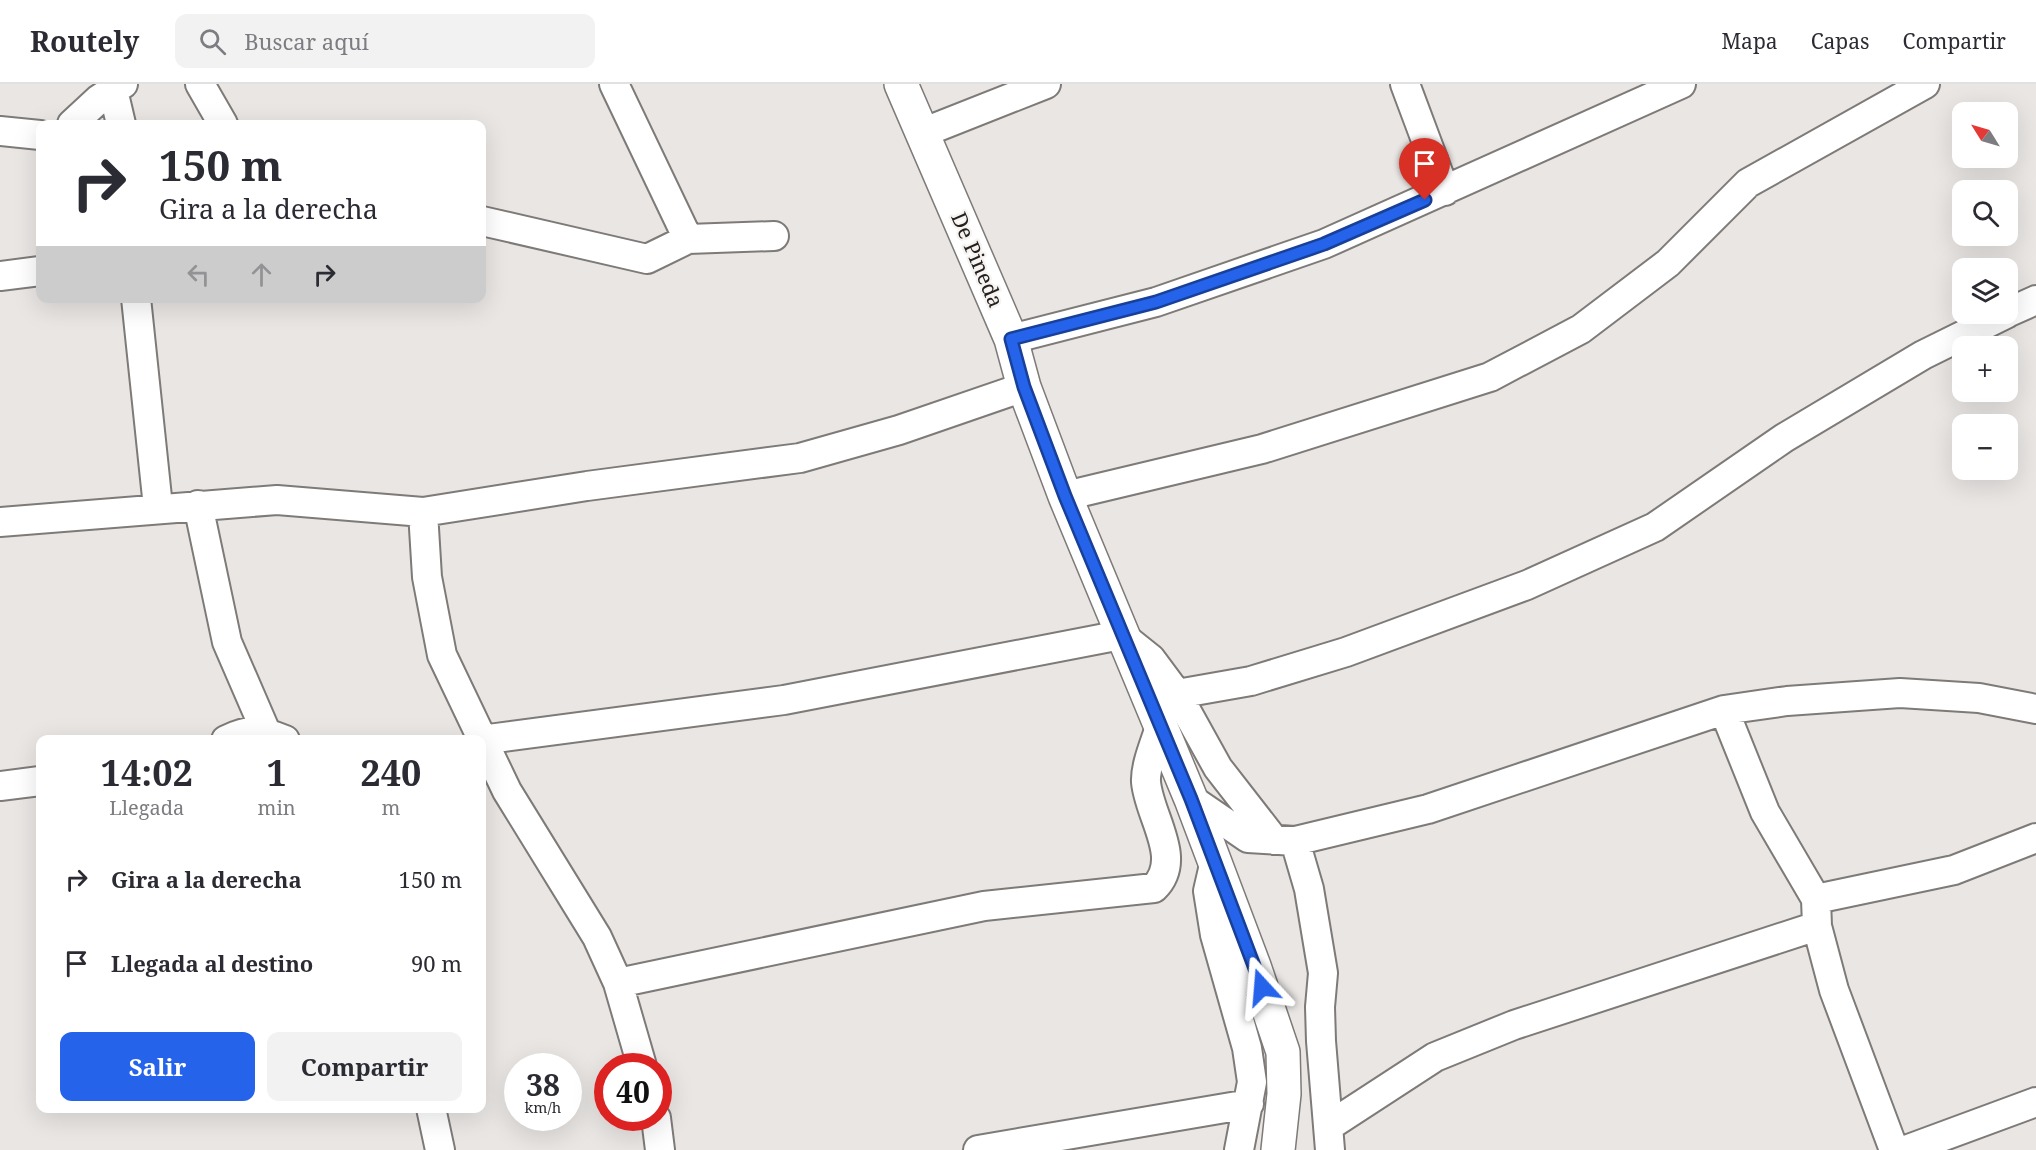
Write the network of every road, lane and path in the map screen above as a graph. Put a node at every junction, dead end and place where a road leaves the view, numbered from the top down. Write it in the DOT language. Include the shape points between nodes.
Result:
graph roads {
  1 [pos="201,84"];
  2 [pos="614,84"];
  3 [pos="901,84"];
  4 [pos="1046,84"];
  5 [pos="1405,84"];
  6 [pos="1681,84"];
  7 [pos="1925,84"];
  8 [pos="118,87"];
  9 [pos="76,120"];
  10 [pos="121,120"];
  11 [pos="221,120"];
  12 [pos="0,131"];
  13 [pos="922,133"];
  14 [pos="36,135"];
  15 [pos="1445,191"];
  16 [pos="486,222"];
  17 [pos="774,236"];
  18 [pos="688,239"];
  19 [pos="36,272"];
  20 [pos="0,276"];
  21 [pos="2036,300"];
  22 [pos="137,303"];
  23 [pos="2018,308"];
  24 [pos="1984,324"];
  25 [pos="1011,339"];
  26 [pos="1024,387"];
  27 [pos="1065,496"];
  28 [pos="198,505"];
  29 [pos="158,507"];
  30 [pos="423,512"];
  31 [pos="0,522"];
  32 [pos="1121,635"];
  33 [pos="1177,694"];
  34 [pos="2036,709"];
  35 [pos="1724,710"];
  36 [pos="1160,727"];
  37 [pos="236,735"];
  38 [pos="270,735"];
  39 [pos="275,735"];
  40 [pos="480,735"];
  41 [pos="486,738"];
  42 [pos="486,747"];
  43 [pos="36,782"];
  44 [pos="0,786"];
  45 [pos="1191,799"];
  46 [pos="2036,838"];
  47 [pos="1284,841"];
  48 [pos="1214,865"];
  49 [pos="1817,912"];
  50 [pos="618,983"];
  51 [pos="638,1053"];
  52 [pos="2036,1102"];
  53 [pos="1249,1104"];
  54 [pos="432,1113"];
  55 [pos="658,1131"];
  56 [pos="1330,1138"];
  57 [pos="440,1150"];
  58 [pos="660,1150"];
  59 [pos="978,1150"];
  60 [pos="1239,1150"];
  61 [pos="1278,1150"];
  62 [pos="1894,1150"];
  63 [pos="1906,1150"];
  1 -- 11 [label="street"];
  2 -- 18 [label="street"];
  3 -- 13 [label="street, De Pineda"];
  4 -- 13 [label="street"];
  5 -- 15 [label="street"];
  6 -- 15 [label="street"];
  7 -- 27 [label="street" via="1748,183 1668,263 1581,329 1490,377 1262,449"];
  8 -- 9 [label="street"];
  8 -- 10 [label="street"];
  12 -- 14 [label="street"];
  13 -- 25 [label="street, De Pineda"];
  15 -- 25 [label="street" via="1291,256 1156,302"];
  16 -- 18 [label="street" via="647,258"];
  17 -- 18 [label="street"];
  19 -- 20 [label="street"];
  21 -- 23 [label="street"];
  22 -- 29 [label="street"];
  24 -- 33 [label="street" via="1923,355 1794,432 1655,527 1527,585 1346,652 1251,681"];
  25 -- 26 [label="street, De Pineda"];
  26 -- 27 [label="street, De Pineda"];
  26 -- 30 [label="street" via="899,430 800,458"];
  27 -- 32 [label="street, De Pineda"];
  28 -- 29 [label="street"];
  28 -- 30 [label="street" via="277,500"];
  28 -- 39 [label="street" via="227,642"];
  29 -- 31 [label="street"];
  30 -- 40 [label="street" via="427,577 442,655"];
  32 -- 33 [label="street" via="1151,659"];
  32 -- 36 [label="street, De Pineda"];
  32 -- 41 [label="street" via="784,700"];
  33 -- 47 [label="street" via="1218,768"];
  34 -- 35 [label="street" via="1979,698 1900,693"];
  35 -- 47 [label="street" via="1428,809"];
  35 -- 49 [label="street" via="1765,812"];
  36 -- 45 [label="street, De Pineda"];
  36 -- 50 [label="street" via="1146,781 1168,862 1163,879 1154,888 984,906"];
  37 -- 38 [label="street" via="244,731"];
  42 -- 50 [label="street" via="507,792 597,937"];
  43 -- 44 [label="street"];
  45 -- 47 [label="street" via="1248,837"];
  45 -- 48 [label="street, De Pineda"];
  46 -- 49 [label="street" via="1954,870"];
  47 -- 56 [label="street" via="1309,889 1323,973 1321,1041"];
  48 -- 53 [label="street" via="1208,891 1215,935 1247,1048 1252,1082"];
  48 -- 61 [label="street, De Pineda" via="1283,1052 1284,1094"];
  49 -- 56 [label="street" via="1435,1057"];
  49 -- 62 [label="street" via="1834,990"];
  50 -- 51 [label="street"];
  52 -- 63 [label="street"];
  53 -- 59 [label="street"];
  53 -- 60 [label="street"];
  54 -- 57 [label="street"];
  55 -- 58 [label="street"];
}
